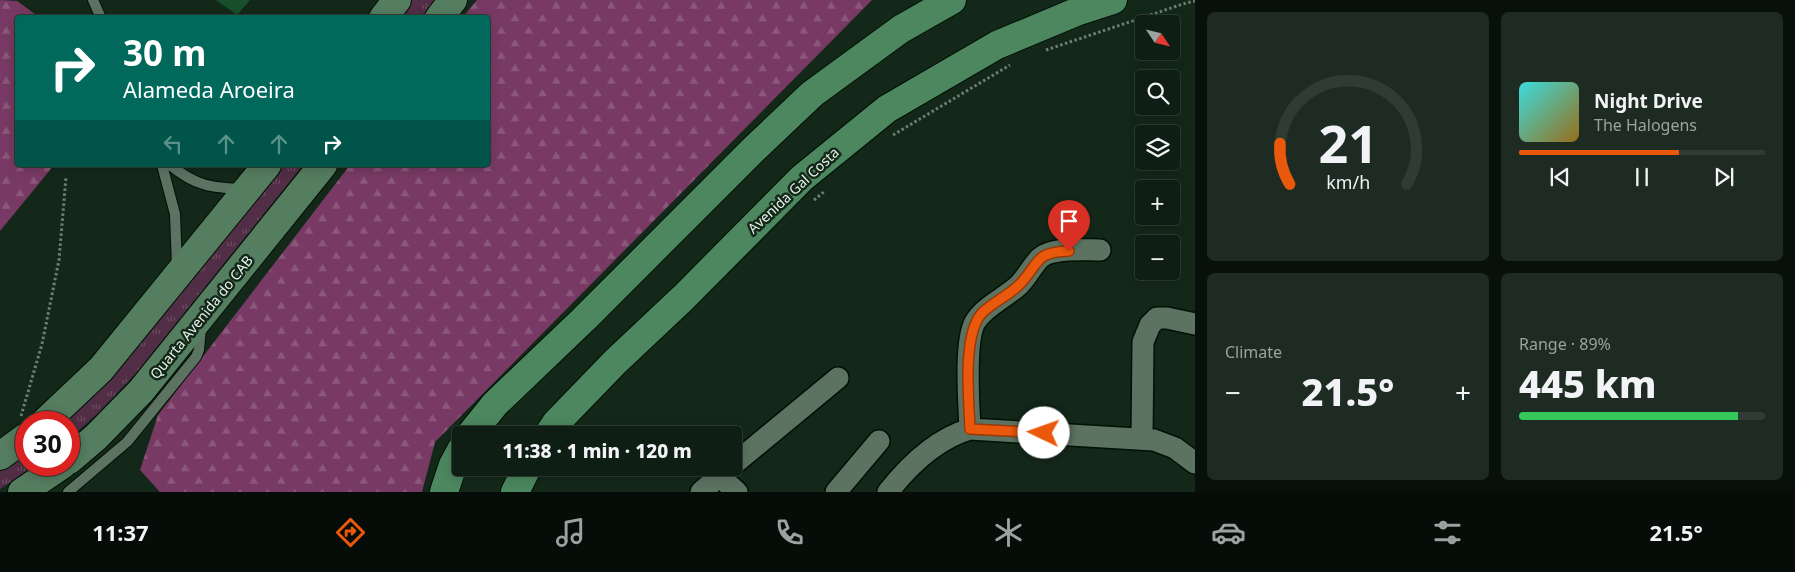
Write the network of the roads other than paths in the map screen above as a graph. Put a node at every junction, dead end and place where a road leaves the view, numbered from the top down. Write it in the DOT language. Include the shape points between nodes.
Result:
graph roads {
  1 [pos="93,0"];
  2 [pos="397,0"];
  3 [pos="453,0"];
  4 [pos="952,0"];
  5 [pos="1114,0"];
  6 [pos="100,15"];
  7 [pos="385,15"];
  8 [pos="441,15"];
  9 [pos="163,167"];
  10 [pos="172,167"];
  11 [pos="265,167"];
  12 [pos="321,167"];
  13 [pos="248,189"];
  14 [pos="1100,250"];
  15 [pos="177,276"];
  16 [pos="201,318"];
  17 [pos="1195,324"];
  18 [pos="838,378"];
  19 [pos="57,411"];
  20 [pos="477,426"];
  21 [pos="554,426"];
  22 [pos="970,429"];
  23 [pos="1142,438"];
  24 [pos="879,441"];
  25 [pos="15,444"];
  26 [pos="80,451"];
  27 [pos="0,456"];
  28 [pos="742,457"];
  29 [pos="1195,463"];
  30 [pos="452,468"];
  31 [pos="46,476"];
  32 [pos="523,476"];
  33 [pos="719,476"];
  34 [pos="730,476"];
  35 [pos="22,492"];
  36 [pos="68,492"];
  37 [pos="444,492"];
  38 [pos="515,492"];
  39 [pos="701,492"];
  40 [pos="737,492"];
  41 [pos="836,492"];
  42 [pos="888,492"];
  1 -- 6 [label="lane"];
  2 -- 7 [label="main road"];
  3 -- 8 [label="main road"];
  4 -- 20 [label="main road" via="901,29 812,94 495,404"];
  5 -- 21 [label="main road, Avenida Gal Costa" via="997,45 887,109 802,178 684,297 614,362"];
  9 -- 15 [label="lane" via="175,214"];
  10 -- 13 [label="lane" via="184,177 214,188"];
  11 -- 13 [label="main road"];
  12 -- 16 [label="main road, Quarta Avenida do CAB"];
  13 -- 15 [label="main road"];
  14 -- 22 [label="street" via="1054,251 1042,256 1019,284 974,323 968,375"];
  15 -- 19 [label="main road" via="101,369"];
  16 -- 26 [label="main road, Quarta Avenida do CAB" via="141,391"];
  16 -- 36 [label="lane" via="198,350 192,362 127,442"];
  17 -- 23 [label="street" via="1157,318 1150,325 1143,342"];
  18 -- 28 [label="street"];
  22 -- 23 [label="street"];
  22 -- 42 [label="street" via="954,434 926,451"];
  23 -- 29 [label="street" via="1175,448"];
  24 -- 41 [label="street"];
  25 -- 27 [label="main road"];
  30 -- 37 [label="main road"];
  31 -- 35 [label="main road"];
  32 -- 38 [label="main road"];
  33 -- 39 [label="street"];
  34 -- 40 [label="street"];
}
